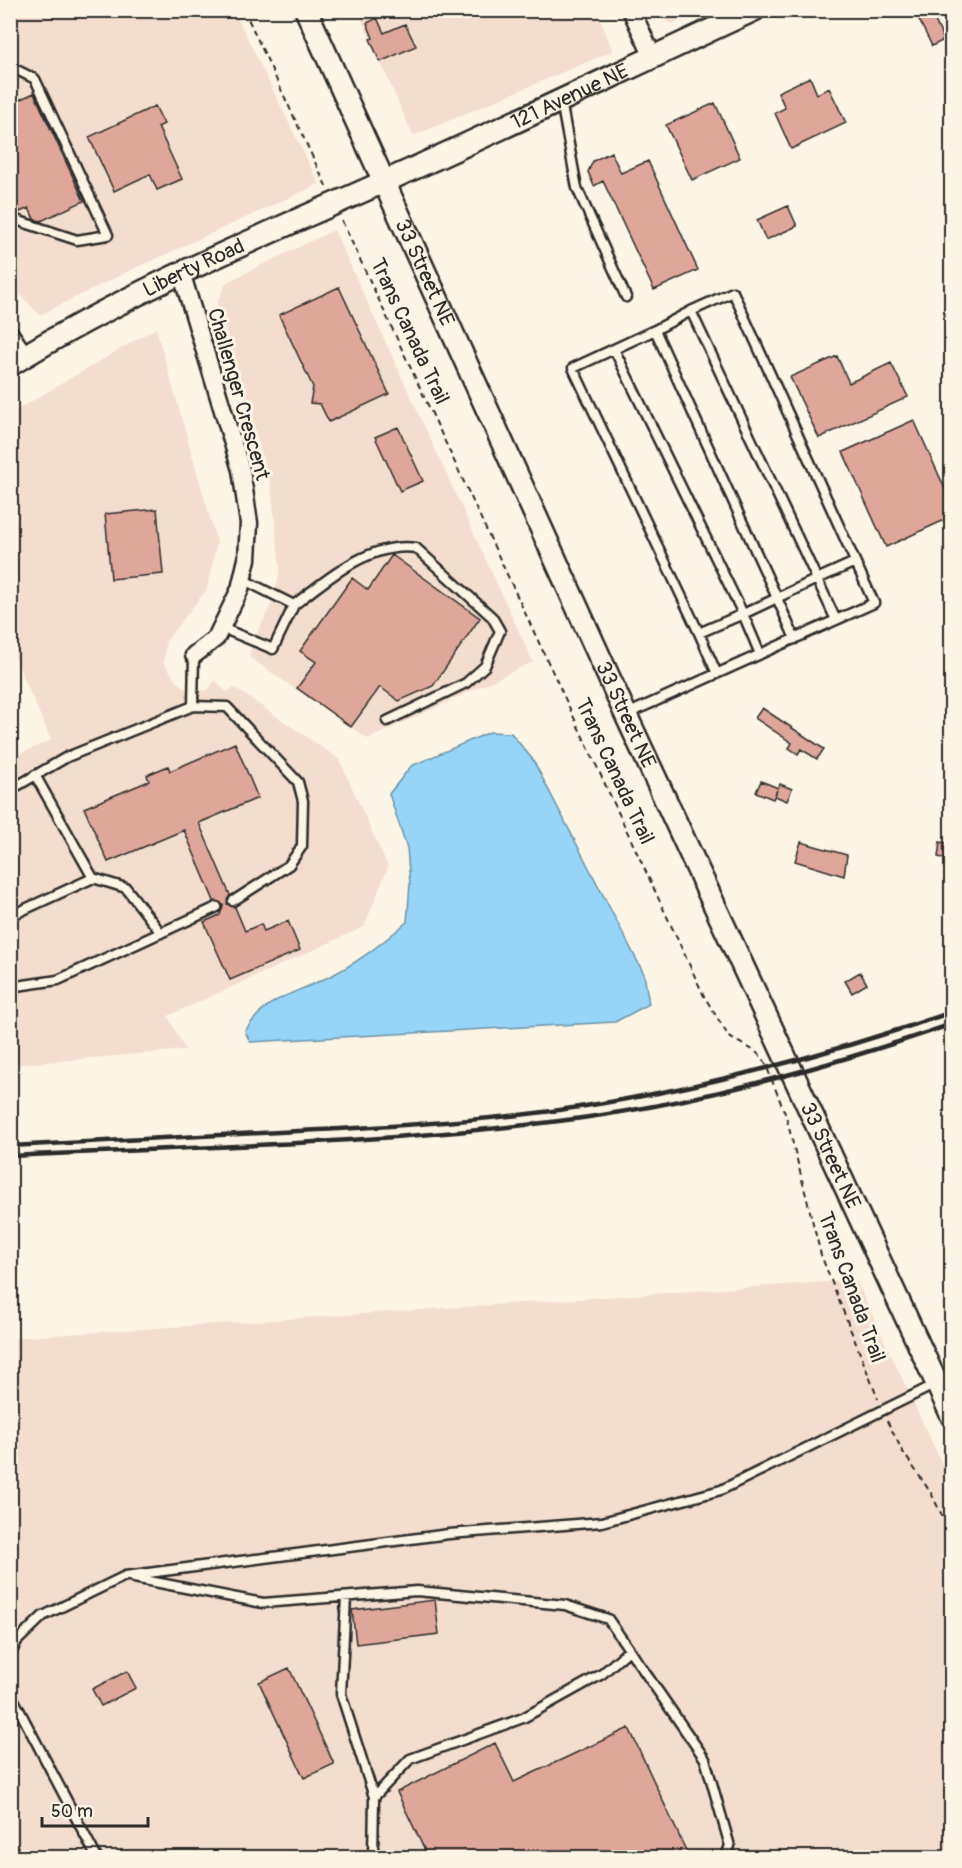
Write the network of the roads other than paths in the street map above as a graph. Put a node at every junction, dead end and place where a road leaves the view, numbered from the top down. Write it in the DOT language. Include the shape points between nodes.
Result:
graph roads {
  1 [pos="306,10"];
  2 [pos="632,10"];
  3 [pos="754,10"];
  4 [pos="653,57"];
  5 [pos="10,73"];
  6 [pos="561,100"];
  7 [pos="384,181"];
  8 [pos="10,218"];
  9 [pos="181,272"];
  10 [pos="626,297"];
  11 [pos="691,311"];
  12 [pos="655,330"];
  13 [pos="10,334"];
  14 [pos="614,349"];
  15 [pos="18,361"];
  16 [pos="855,561"];
  17 [pos="243,579"];
  18 [pos="817,579"];
  19 [pos="777,598"];
  20 [pos="294,605"];
  21 [pos="743,614"];
  22 [pos="836,620"];
  23 [pos="222,628"];
  24 [pos="699,633"];
  25 [pos="795,639"];
  26 [pos="760,654"];
  27 [pos="194,655"];
  28 [pos="717,674"];
  29 [pos="193,706"];
  30 [pos="626,715"];
  31 [pos="387,721"];
  32 [pos="36,776"];
  33 [pos="10,790"];
  34 [pos="93,878"];
  35 [pos="233,901"];
  36 [pos="217,907"];
  37 [pos="10,916"];
  38 [pos="161,933"];
  39 [pos="10,987"];
  40 [pos="936,1384"];
  41 [pos="951,1416"];
  42 [pos="125,1576"];
  43 [pos="346,1597"];
  44 [pos="629,1650"];
  45 [pos="10,1656"];
  46 [pos="10,1684"];
  47 [pos="374,1797"];
  48 [pos="97,1857"];
  49 [pos="373,1857"];
  50 [pos="725,1857"];
  1 -- 7 [label="street, 33 Street NE"];
  2 -- 4 [label="street"];
  3 -- 4 [label="street, 121 Avenue NE"];
  4 -- 6 [label="street, 121 Avenue NE"];
  5 -- 8 [label="lane" via="17,70 35,79 108,235 77,240"];
  6 -- 7 [label="street, 121 Avenue NE"];
  6 -- 10 [label="lane" via="578,188"];
  7 -- 9 [label="street, Liberty Road"];
  7 -- 30 [label="street, 33 Street NE"];
  9 -- 15 [label="street, Liberty Road"];
  9 -- 17 [label="street, Challenger Crescent" via="241,470 249,523"];
  11 -- 12 [label="lane"];
  11 -- 16 [label="lane" via="733,292"];
  11 -- 18 [label="lane"];
  12 -- 14 [label="lane"];
  12 -- 19 [label="lane"];
  13 -- 15 [label="street"];
  14 -- 21 [label="lane"];
  14 -- 24 [label="lane" via="573,368"];
  16 -- 18 [label="lane"];
  16 -- 22 [label="lane" via="874,603"];
  17 -- 20 [label="lane"];
  17 -- 23 [label="street, Challenger Crescent"];
  18 -- 19 [label="lane"];
  18 -- 22 [label="lane"];
  19 -- 21 [label="lane"];
  19 -- 25 [label="lane"];
  20 -- 23 [label="lane" via="273,649"];
  20 -- 31 [label="lane" via="333,575 376,552 400,546 416,548 492,616 500,631 484,666 466,682"];
  21 -- 24 [label="lane"];
  21 -- 26 [label="lane"];
  22 -- 25 [label="lane"];
  23 -- 27 [label="street, Challenger Crescent" via="216,638"];
  24 -- 28 [label="lane"];
  25 -- 26 [label="lane"];
  26 -- 28 [label="lane"];
  27 -- 29 [label="lane"];
  28 -- 30 [label="lane"];
  29 -- 32 [label="lane" via="67,757"];
  29 -- 35 [label="lane" via="227,707 298,782 303,801 302,846 289,865"];
  30 -- 40 [label="street, 33 Street NE"];
  32 -- 33 [label="lane"];
  32 -- 34 [label="lane"];
  34 -- 37 [label="lane"];
  34 -- 38 [label="lane" via="126,888"];
  36 -- 38 [label="lane"];
  38 -- 39 [label="lane" via="58,980"];
  40 -- 41 [label="street, 33 Street NE"];
  40 -- 42 [label="lane" via="721,1490 602,1522 450,1534"];
  42 -- 43 [label="lane" via="263,1603"];
  42 -- 45 [label="lane" via="43,1616 17,1641"];
  43 -- 44 [label="lane" via="417,1591 565,1605 608,1619"];
  43 -- 47 [label="lane" via="341,1694"];
  44 -- 47 [label="lane" via="602,1674 523,1718 410,1759"];
  44 -- 50 [label="lane" via="705,1758 730,1846"];
  46 -- 48 [label="lane" via="14,1700"];
  47 -- 49 [label="lane"];
}
